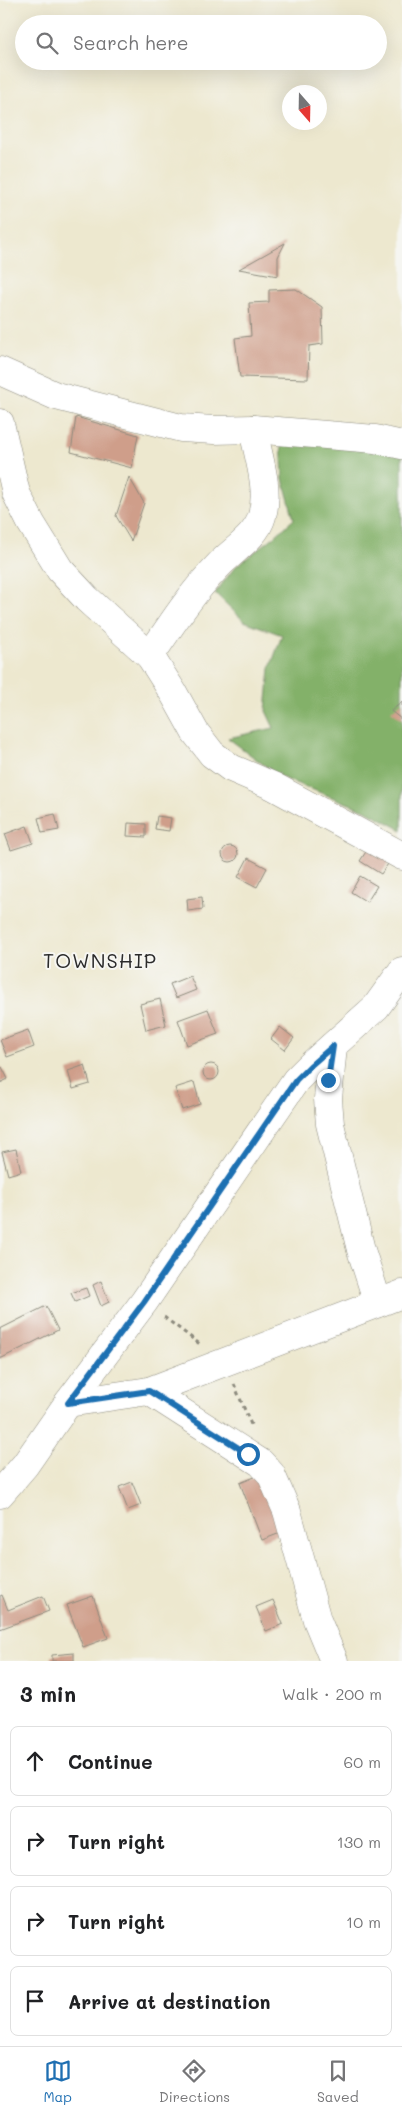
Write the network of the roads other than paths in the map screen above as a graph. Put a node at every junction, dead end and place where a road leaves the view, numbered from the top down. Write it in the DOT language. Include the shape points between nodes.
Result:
graph roads {
  1 [pos="0,371"];
  2 [pos="0,423"];
  3 [pos="253,429"];
  4 [pos="402,445"];
  5 [pos="150,656"];
  6 [pos="402,856"];
  7 [pos="402,971"];
  8 [pos="333,1046"];
  9 [pos="390,1298"];
  10 [pos="149,1391"];
  11 [pos="68,1403"];
  12 [pos="0,1494"];
  13 [pos="334,1661"];
  1 -- 3 [label="street" via="56,396 181,428"];
  2 -- 5 [label="street" via="16,493 60,570"];
  3 -- 4 [label="street" via="375,438"];
  3 -- 5 [label="street" via="264,484 262,518 253,532 217,566 182,608"];
  5 -- 6 [label="street" via="195,732 212,754 231,768 273,786"];
  7 -- 8 [label="street" via="376,1007"];
  8 -- 9 [label="street" via="328,1099 330,1124 361,1250"];
  8 -- 11 [label="street" via="296,1080 160,1279"];
  9 -- 10 [label="street"];
  10 -- 11 [label="street"];
  10 -- 13 [label="street" via="260,1462 271,1474 287,1511 317,1620"];
  11 -- 12 [label="street" via="25,1465"];
}
